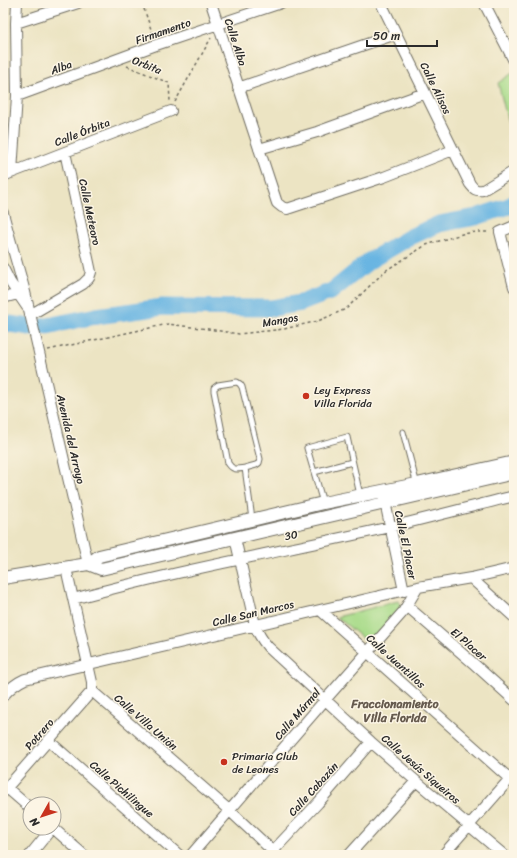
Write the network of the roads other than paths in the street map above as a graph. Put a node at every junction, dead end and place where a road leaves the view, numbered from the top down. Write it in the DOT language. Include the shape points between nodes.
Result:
graph roads {
  1 [pos="17,3"];
  2 [pos="78,3"];
  3 [pos="211,3"];
  4 [pos="281,3"];
  5 [pos="381,3"];
  6 [pos="486,4"];
  7 [pos="16,23"];
  8 [pos="218,25"];
  9 [pos="396,34"];
  10 [pos="114,61"];
  11 [pos="514,61"];
  12 [pos="238,88"];
  13 [pos="425,93"];
  14 [pos="17,96"];
  15 [pos="171,111"];
  16 [pos="259,149"];
  17 [pos="453,150"];
  18 [pos="65,152"];
  19 [pos="514,171"];
  20 [pos="8,174"];
  21 [pos="3,213"];
  22 [pos="514,226"];
  23 [pos="3,268"];
  24 [pos="514,287"];
  25 [pos="21,294"];
  26 [pos="3,298"];
  27 [pos="30,314"];
  28 [pos="403,432"];
  29 [pos="352,462"];
  30 [pos="514,462"];
  31 [pos="245,468"];
  32 [pos="314,472"];
  33 [pos="514,474"];
  34 [pos="382,490"];
  35 [pos="418,490"];
  36 [pos="360,495"];
  37 [pos="514,496"];
  38 [pos="323,503"];
  39 [pos="386,504"];
  40 [pos="252,519"];
  41 [pos="390,527"];
  42 [pos="235,538"];
  43 [pos="239,559"];
  44 [pos="88,564"];
  45 [pos="66,568"];
  46 [pos="514,568"];
  47 [pos="3,578"];
  48 [pos="471,578"];
  49 [pos="418,587"];
  50 [pos="404,591"];
  51 [pos="73,599"];
  52 [pos="407,606"];
  53 [pos="320,610"];
  54 [pos="514,617"];
  55 [pos="255,625"];
  56 [pos="368,652"];
  57 [pos="88,664"];
  58 [pos="92,691"];
  59 [pos="3,696"];
  60 [pos="325,700"];
  61 [pos="514,700"];
  62 [pos="49,741"];
  63 [pos="371,742"];
  64 [pos="512,776"];
  65 [pos="416,781"];
  66 [pos="5,790"];
  67 [pos="22,802"];
  68 [pos="230,811"];
  69 [pos="468,826"];
  70 [pos="45,836"];
  71 [pos="61,836"];
  72 [pos="275,853"];
  73 [pos="30,855"];
  74 [pos="84,855"];
  75 [pos="179,855"];
  76 [pos="191,855"];
  77 [pos="349,855"];
  78 [pos="443,855"];
  79 [pos="504,855"];
  1 -- 7 [label="street"];
  2 -- 7 [label="street"];
  3 -- 8 [label="street, Calle Alba"];
  4 -- 8 [label="street, Firmamento"];
  5 -- 9 [label="street, Calle Alisos"];
  6 -- 11 [label="street"];
  7 -- 14 [label="street"];
  8 -- 10 [label="street, Firmamento"];
  8 -- 12 [label="street, Calle Alba"];
  9 -- 12 [label="street"];
  9 -- 13 [label="street, Calle Alisos"];
  10 -- 14 [label="street, Alba"];
  12 -- 16 [label="street, Calle Alba"];
  13 -- 16 [label="street" via="316,132"];
  13 -- 17 [label="street, Calle Alisos"];
  14 -- 20 [label="street"];
  15 -- 18 [label="street, Calle Órbita"];
  16 -- 17 [label="street, Calle Alba" via="277,203 287,209 384,177"];
  17 -- 19 [label="street, Calle Alisos" via="470,184 478,191"];
  18 -- 20 [label="street, Calle Órbita"];
  18 -- 27 [label="street, Calle Meteoro" via="91,272 90,278"];
  21 -- 25 [label="street, Avenida del Arroyo"];
  22 -- 24 [label="street" via="500,232"];
  23 -- 25 [label="street" via="10,282"];
  25 -- 26 [label="street"];
  25 -- 27 [label="street, Avenida del Arroyo"];
  27 -- 44 [label="street, Avenida del Arroyo"];
  28 -- 35 [label="lane"];
  29 -- 32 [label="lane"];
  29 -- 32 [label="lane" via="347,437 307,448"];
  29 -- 36 [label="lane"];
  30 -- 35 [label="street"];
  31 -- 31 [label="lane" via="256,465 260,459 242,387 237,382 218,385 214,391 228,463 235,469"];
  31 -- 40 [label="lane"];
  32 -- 38 [label="lane"];
  33 -- 35 [label="street"];
  34 -- 35 [label="street"];
  34 -- 36 [label="street"];
  34 -- 39 [label="street, Calle El Placer"];
  35 -- 39 [label="street"];
  36 -- 38 [label="street"];
  37 -- 41 [label="street, 30"];
  38 -- 40 [label="street"];
  39 -- 41 [label="street, Calle El Placer"];
  39 -- 42 [label="street"];
  40 -- 44 [label="street" via="98,556"];
  41 -- 43 [label="street, 30"];
  41 -- 50 [label="street, Calle El Placer"];
  42 -- 43 [label="street, Calle Jesús Siqueiros"];
  42 -- 44 [label="street" via="101,569"];
  43 -- 51 [label="street, 30"];
  43 -- 55 [label="street, Calle Jesús Siqueiros"];
  44 -- 45 [label="street"];
  45 -- 47 [label="street"];
  45 -- 51 [label="street"];
  46 -- 48 [label="street, Calle San Marcos"];
  48 -- 49 [label="street, Calle San Marcos"];
  48 -- 54 [label="street"];
  49 -- 50 [label="street, Calle San Marcos"];
  49 -- 52 [label="street, Calle Mármol"];
  50 -- 53 [label="street, Calle San Marcos"];
  51 -- 57 [label="street"];
  52 -- 56 [label="street, Calle Mármol"];
  52 -- 61 [label="street, El Placer"];
  53 -- 55 [label="street, Calle San Marcos"];
  53 -- 56 [label="street, Calle Juantillos"];
  55 -- 57 [label="street, Calle San Marcos"];
  55 -- 60 [label="street, Calle Jesús Siqueiros" via="262,641"];
  56 -- 60 [label="street, Calle Mármol"];
  56 -- 64 [label="street, Calle Juantillos"];
  57 -- 58 [label="street"];
  57 -- 59 [label="street, Calle San Marcos" via="25,678"];
  58 -- 62 [label="street, Potrero"];
  58 -- 68 [label="street, Calle Villa Unión"];
  60 -- 63 [label="street, Calle Jesús Siqueiros"];
  60 -- 68 [label="street, Calle Mármol"];
  62 -- 66 [label="street, Potrero"];
  62 -- 75 [label="street, Calle Pichilingue"];
  63 -- 65 [label="street, Calle Jesús Siqueiros"];
  63 -- 72 [label="street, Calle Cabazán"];
  64 -- 69 [label="street"];
  65 -- 69 [label="street, Calle Jesús Siqueiros"];
  65 -- 77 [label="street"];
  66 -- 67 [label="street"];
  68 -- 72 [label="street, Calle Villa Unión"];
  68 -- 76 [label="street, Calle Mármol"];
  69 -- 78 [label="street"];
  69 -- 79 [label="street, Calle Jesús Siqueiros"];
  70 -- 73 [label="street"];
  71 -- 74 [label="street"];
}
